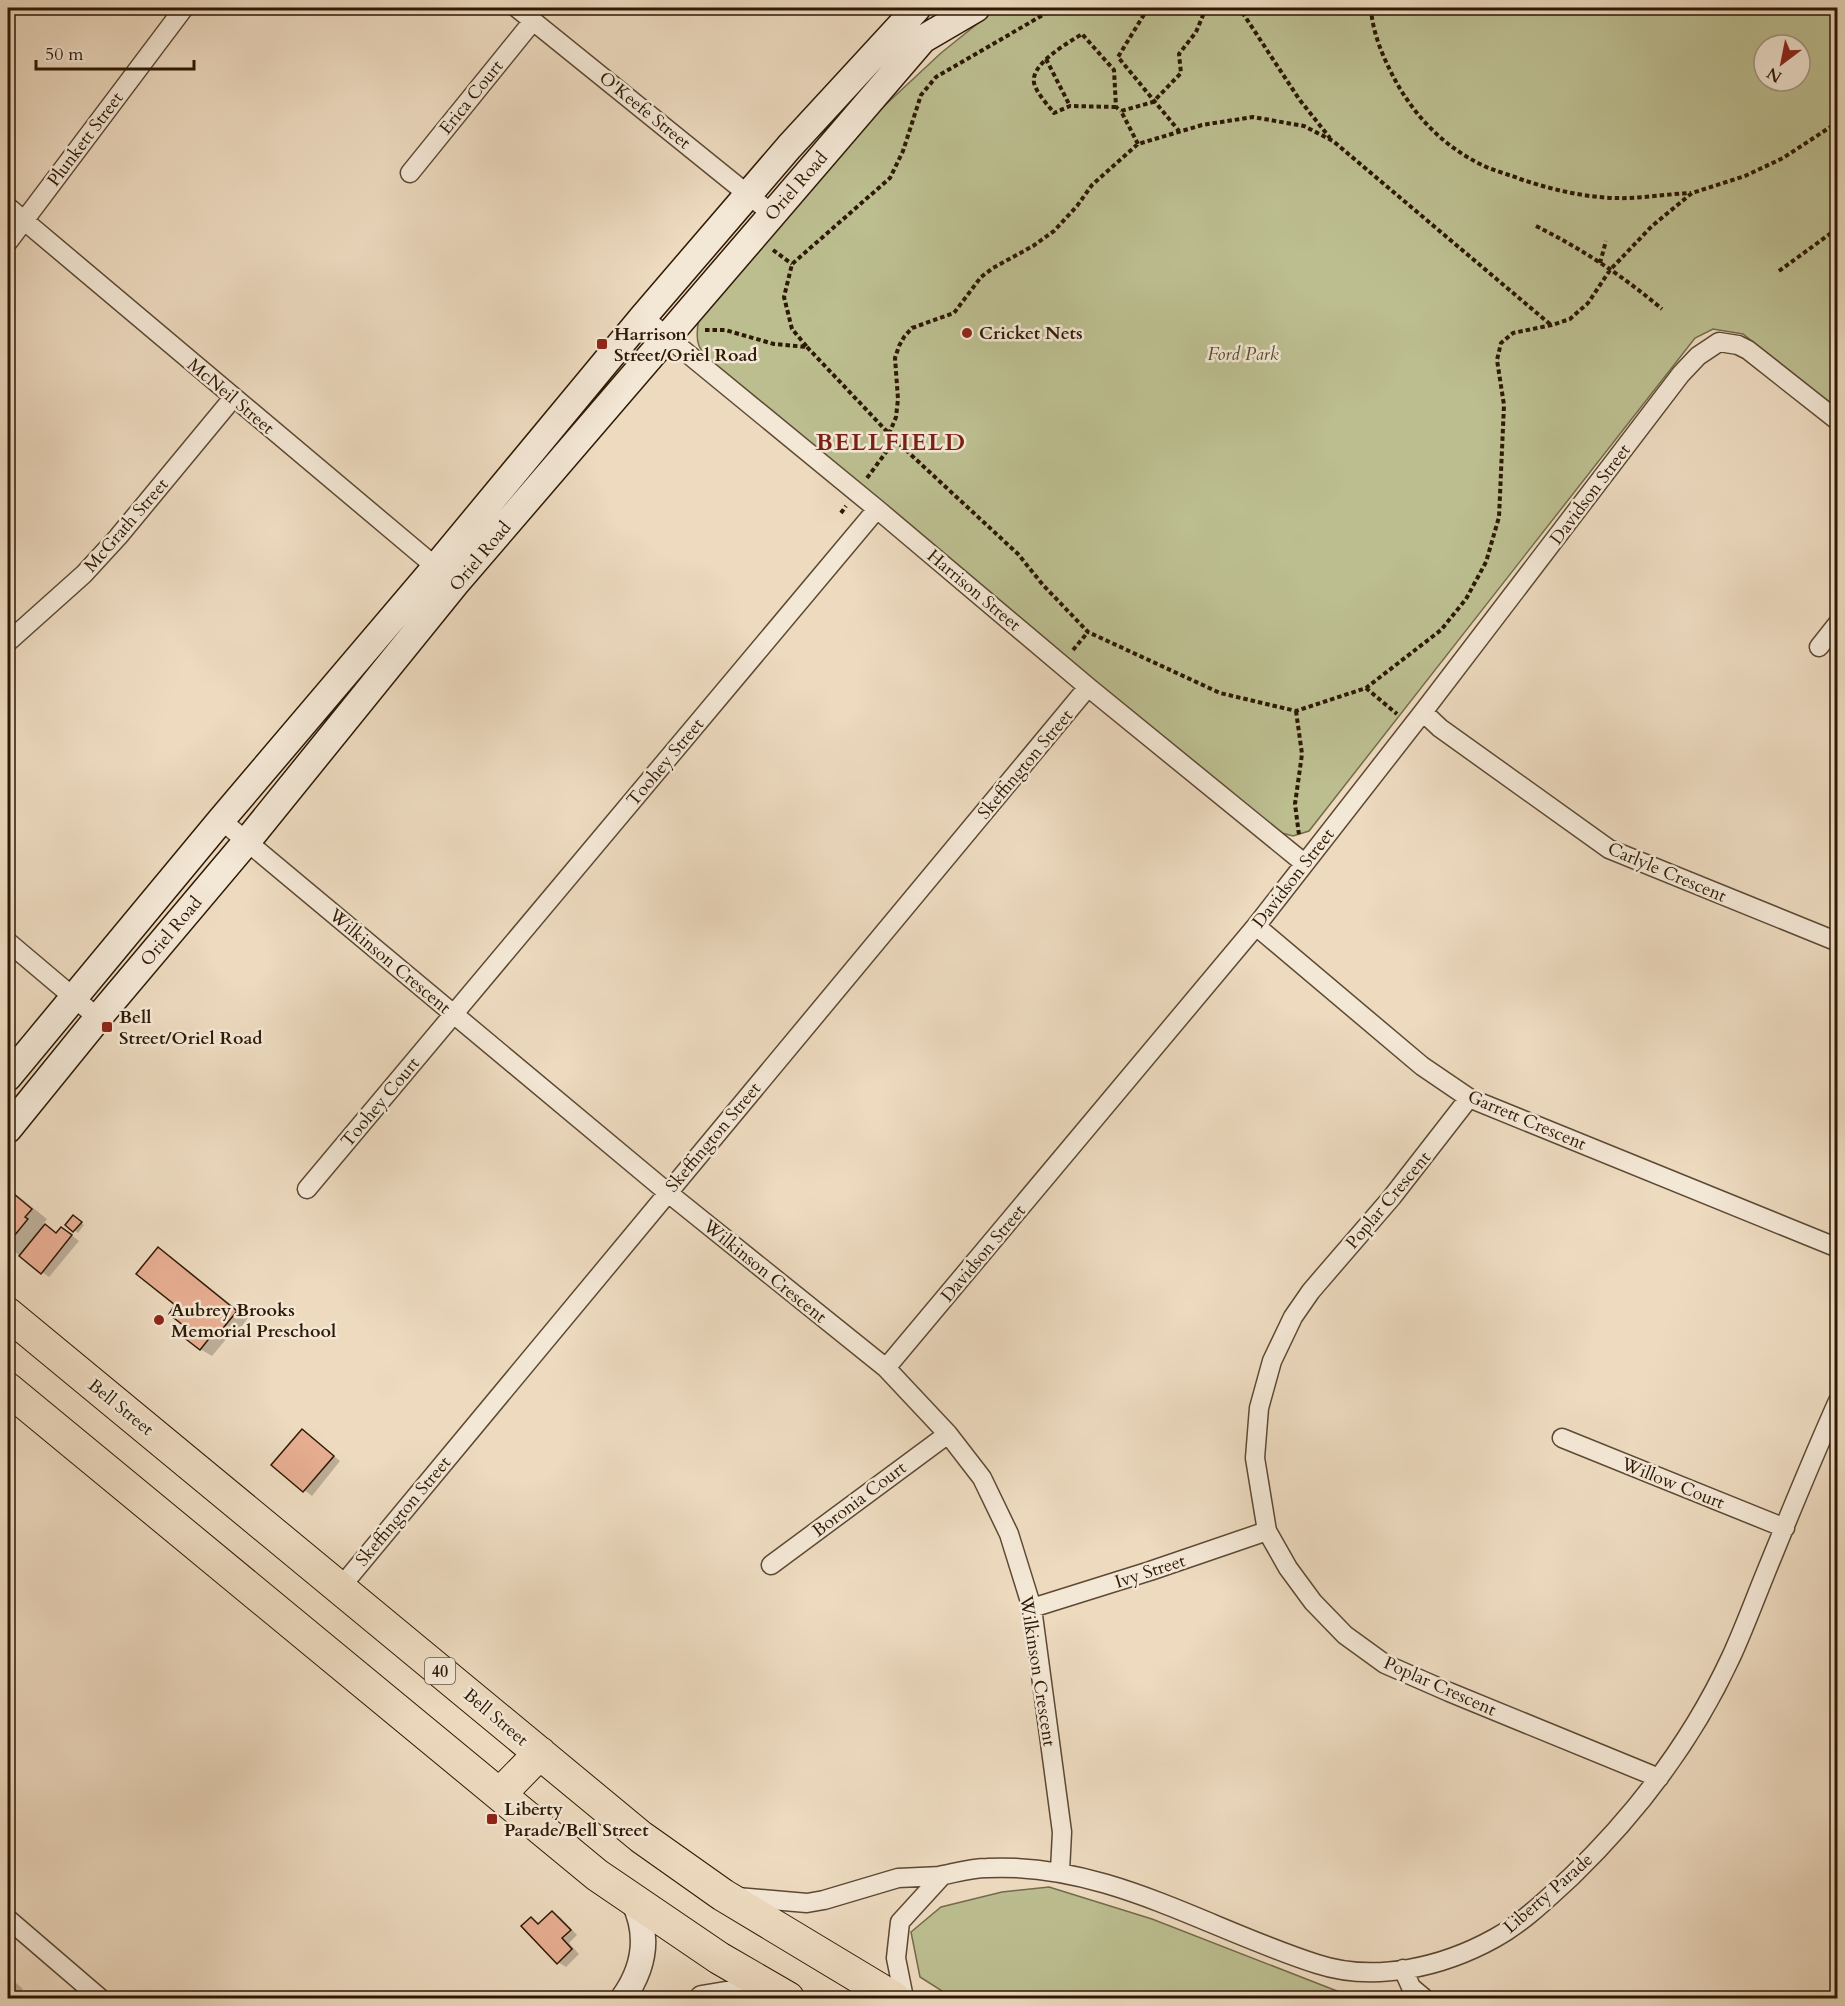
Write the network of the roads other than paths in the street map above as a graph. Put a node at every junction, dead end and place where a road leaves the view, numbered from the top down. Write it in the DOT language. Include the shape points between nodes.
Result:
graph roads {
  1 [pos="184,8"];
  2 [pos="517,8"];
  3 [pos="917,8"];
  4 [pos="976,8"];
  5 [pos="533,21"];
  6 [pos="410,173"];
  7 [pos="749,194"];
  8 [pos="8,207"];
  9 [pos="772,214"];
  10 [pos="23,221"];
  11 [pos="8,242"];
  12 [pos="643,317"];
  13 [pos="667,337"];
  14 [pos="233,398"];
  15 [pos="1838,421"];
  16 [pos="878,509"];
  17 [pos="446,576"];
  18 [pos="1838,623"];
  19 [pos="8,642"];
  20 [pos="1819,647"];
  21 [pos="1088,687"];
  22 [pos="1423,712"];
  23 [pos="221,820"];
  24 [pos="248,840"];
  25 [pos="1304,863"];
  26 [pos="1256,926"];
  27 [pos="8,942"];
  28 [pos="1838,942"];
  29 [pos="74,997"];
  30 [pos="453,1015"];
  31 [pos="98,1018"];
  32 [pos="8,1077"];
  33 [pos="1469,1098"];
  34 [pos="8,1129"];
  35 [pos="307,1189"];
  36 [pos="667,1192"];
  37 [pos="1838,1248"];
  38 [pos="8,1314"];
  39 [pos="886,1368"];
  40 [pos="8,1389"];
  41 [pos="1838,1401"];
  42 [pos="1832,1428"];
  43 [pos="948,1434"];
  44 [pos="1562,1438"];
  45 [pos="1785,1528"];
  46 [pos="1267,1531"];
  47 [pos="771,1565"];
  48 [pos="340,1588"];
  49 [pos="1032,1608"];
  50 [pos="540,1753"];
  51 [pos="1659,1778"];
  52 [pos="500,1794"];
  53 [pos="1060,1871"];
  54 [pos="939,1876"];
  55 [pos="723,1895"];
  56 [pos="633,1901"];
  57 [pos="8,1919"];
  58 [pos="1403,1969"];
  59 [pos="782,1996"];
  60 [pos="100,1998"];
  61 [pos="623,1998"];
  62 [pos="702,1998"];
  63 [pos="894,1998"];
  64 [pos="904,1998"];
  65 [pos="1424,1998"];
  1 -- 10 [label="street, Plunkett Street"];
  2 -- 5 [label="street, O'Keefe Street"];
  3 -- 7 [label="main road, Oriel Road"];
  4 -- 9 [label="main road, Oriel Road" via="922,39"];
  5 -- 6 [label="street, Erica Court"];
  5 -- 7 [label="street, O'Keefe Street"];
  7 -- 9 [label="street, O'Keefe Street"];
  7 -- 12 [label="main road, Oriel Road"];
  8 -- 10 [label="street, McNeil Street"];
  9 -- 13 [label="main road, Oriel Road"];
  10 -- 11 [label="street, Plunkett Street"];
  10 -- 14 [label="street, McNeil Street"];
  12 -- 13 [label="street, Harrison Street"];
  12 -- 17 [label="main road, Oriel Road"];
  13 -- 16 [label="street, Harrison Street"];
  13 -- 17 [label="main road, Oriel Road"];
  14 -- 17 [label="street, McNeil Street"];
  14 -- 19 [label="street, McGrath Street" via="84,574"];
  15 -- 22 [label="street, Davidson Street" via="1738,345 1719,342 1698,356"];
  16 -- 21 [label="street, Harrison Street"];
  16 -- 30 [label="street, Toohey Street"];
  17 -- 23 [label="main road, Oriel Road"];
  17 -- 24 [label="main road, Oriel Road"];
  18 -- 20 [label="street"];
  21 -- 25 [label="street, Harrison Street"];
  21 -- 36 [label="street, Skeffington Street"];
  22 -- 25 [label="street, Davidson Street"];
  22 -- 28 [label="street, Carlyle Crescent" via="1609,849"];
  23 -- 24 [label="street, Wilkinson Crescent"];
  23 -- 29 [label="main road, Oriel Road"];
  24 -- 30 [label="street, Wilkinson Crescent"];
  24 -- 31 [label="main road, Oriel Road"];
  25 -- 26 [label="street, Davidson Street"];
  26 -- 33 [label="street, Garrett Crescent" via="1422,1066"];
  26 -- 39 [label="street, Davidson Street"];
  27 -- 29 [label="street"];
  29 -- 31 [label="street"];
  29 -- 32 [label="main road, Oriel Road"];
  30 -- 35 [label="street, Toohey Court"];
  30 -- 36 [label="street, Wilkinson Crescent"];
  31 -- 34 [label="main road, Oriel Road"];
  33 -- 37 [label="street, Garrett Crescent"];
  33 -- 46 [label="street, Poplar Crescent" via="1392,1197 1311,1291 1293,1317 1272,1361 1259,1408 1255,1458"];
  36 -- 39 [label="street, Wilkinson Crescent"];
  36 -- 48 [label="street, Skeffington Street"];
  38 -- 48 [label="highway, Bell Street / 40"];
  39 -- 43 [label="street, Wilkinson Crescent"];
  40 -- 52 [label="highway"];
  41 -- 42 [label="street, Liberty Parade"];
  42 -- 45 [label="street, Liberty Parade"];
  43 -- 47 [label="street, Boronia Court"];
  43 -- 49 [label="street, Wilkinson Crescent" via="982,1478 1009,1534"];
  44 -- 45 [label="street, Willow Court"];
  45 -- 51 [label="street, Liberty Parade" via="1731,1658"];
  46 -- 49 [label="street, Ivy Street"];
  46 -- 51 [label="street, Poplar Crescent" via="1299,1585 1328,1619 1385,1664"];
  48 -- 50 [label="highway, Bell Street / 40"];
  49 -- 53 [label="street, Wilkinson Crescent" via="1062,1832"];
  50 -- 52 [label="highway"];
  50 -- 55 [label="highway, Bell Street / 40" via="640,1837"];
  51 -- 58 [label="street, Liberty Parade" via="1609,1839 1528,1915 1467,1951 1436,1963"];
  52 -- 56 [label="highway"];
  53 -- 54 [label="street, Liberty Parade" via="985,1868"];
  53 -- 58 [label="street, Liberty Parade" via="1157,1901 1320,1966 1362,1972"];
  54 -- 55 [label="street, Liberty Parade" via="898,1878 807,1903"];
  54 -- 64 [label="street" via="900,1922 896,1958"];
  55 -- 63 [label="highway, Bell Street / 40"];
  56 -- 59 [label="highway"];
  56 -- 61 [label="street" via="641,1916 644,1947"];
  57 -- 60 [label="street"];
  58 -- 65 [label="street" via="1411,1987"];
  59 -- 62 [label="street" via="726,1994"];
}
